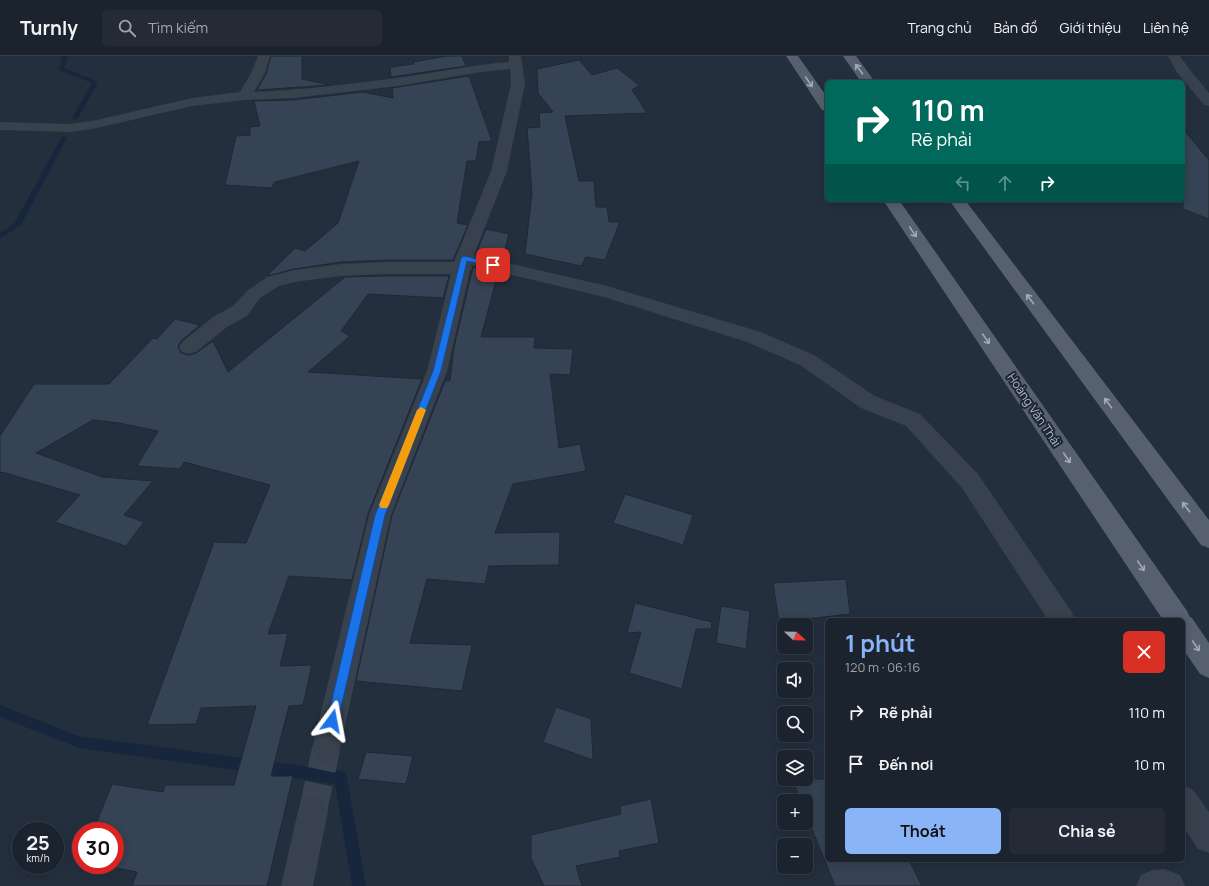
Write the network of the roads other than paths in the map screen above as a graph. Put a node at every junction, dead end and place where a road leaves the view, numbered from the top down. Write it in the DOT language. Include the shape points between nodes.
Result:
graph roads {
  1 [pos="264,56"];
  2 [pos="792,56"];
  3 [pos="849,56"];
  4 [pos="1174,56"];
  5 [pos="516,61"];
  6 [pos="867,80"];
  7 [pos="245,96"];
  8 [pos="1209,102"];
  9 [pos="825,104"];
  10 [pos="0,126"];
  11 [pos="891,202"];
  12 [pos="957,202"];
  13 [pos="464,263"];
  14 [pos="189,347"];
  15 [pos="1209,538"];
  16 [pos="1061,618"];
  17 [pos="1177,618"];
  18 [pos="1185,630"];
  19 [pos="1209,665"];
  20 [pos="326,749"];
  21 [pos="1185,803"];
  22 [pos="313,812"];
  23 [pos="1209,838"];
  24 [pos="297,886"];
  25 [pos="1152,886"];
  26 [pos="1168,886"];
  1 -- 7 [label="street"];
  2 -- 9 [label="main road, one-way"];
  6 -- 3 [label="main road, one-way"];
  4 -- 8 [label="street"];
  5 -- 7 [label="street" via="398,82 292,94"];
  5 -- 13 [label="street" via="518,84 499,170"];
  7 -- 10 [label="street" via="192,102 71,128"];
  11 -- 17 [label="main road, Hoàng Văn Thái, one-way"];
  15 -- 12 [label="main road, one-way"];
  13 -- 14 [label="street" via="341,270 273,281 254,294 240,311 220,322"];
  13 -- 16 [label="street" via="607,292 754,337 808,360 868,402 913,420 970,481"];
  13 -- 20 [label="street" via="437,371 380,515"];
  18 -- 19 [label="main road, one-way"];
  21 -- 23 [label="street"];
  22 -- 24 [label="street"];
  25 -- 26 [label="street"];
}
